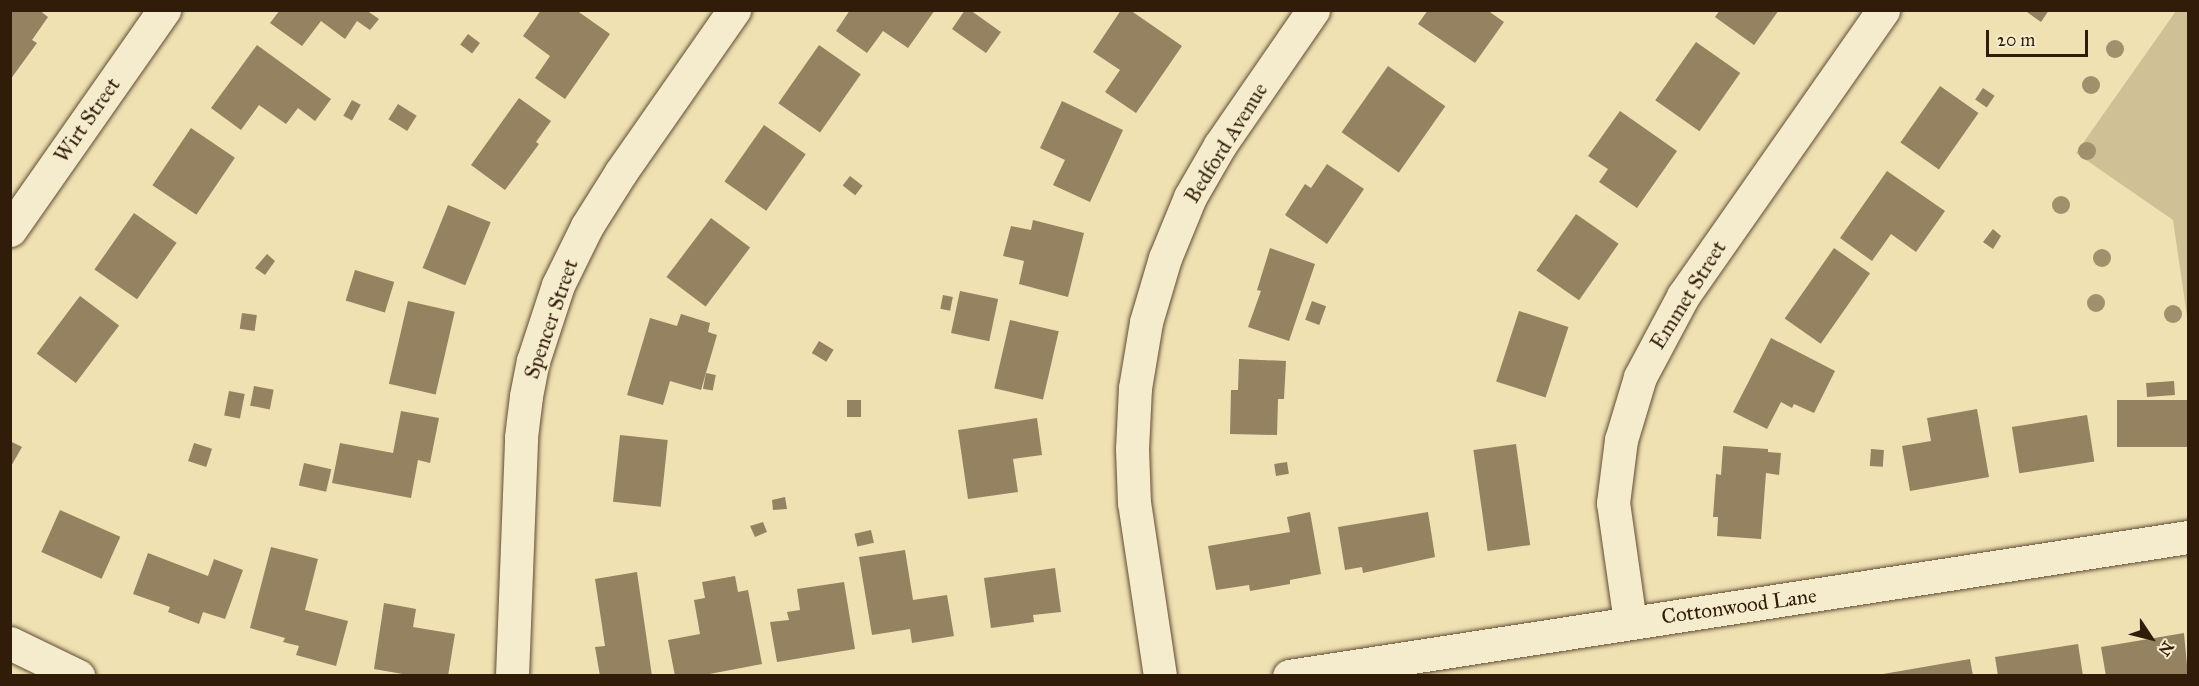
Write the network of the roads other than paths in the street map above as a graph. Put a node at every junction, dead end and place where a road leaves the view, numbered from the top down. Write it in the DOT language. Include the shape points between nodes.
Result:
graph roads {
  1 [pos="164,10"];
  2 [pos="734,10"];
  3 [pos="1313,10"];
  4 [pos="1882,10"];
  5 [pos="10,231"];
  6 [pos="2188,537"];
  7 [pos="1630,622"];
  8 [pos="10,644"];
  9 [pos="78,675"];
  10 [pos="512,675"];
  11 [pos="1160,675"];
  12 [pos="1289,675"];
  1 -- 5 [label="street, Wirt Street"];
  2 -- 10 [label="street, Spencer Street" via="621,172 587,226 558,285 533,361 521,437"];
  3 -- 11 [label="street, Bedford Avenue" via="1220,145 1190,197 1165,258 1146,322 1135,388 1134,503"];
  4 -- 7 [label="street, Emmet Street" via="1683,296 1640,377 1621,440 1613,503"];
  6 -- 7 [label="street, Cottonwood Lane"];
  7 -- 12 [label="street, Cottonwood Lane"];
  8 -- 9 [label="street"];
}
